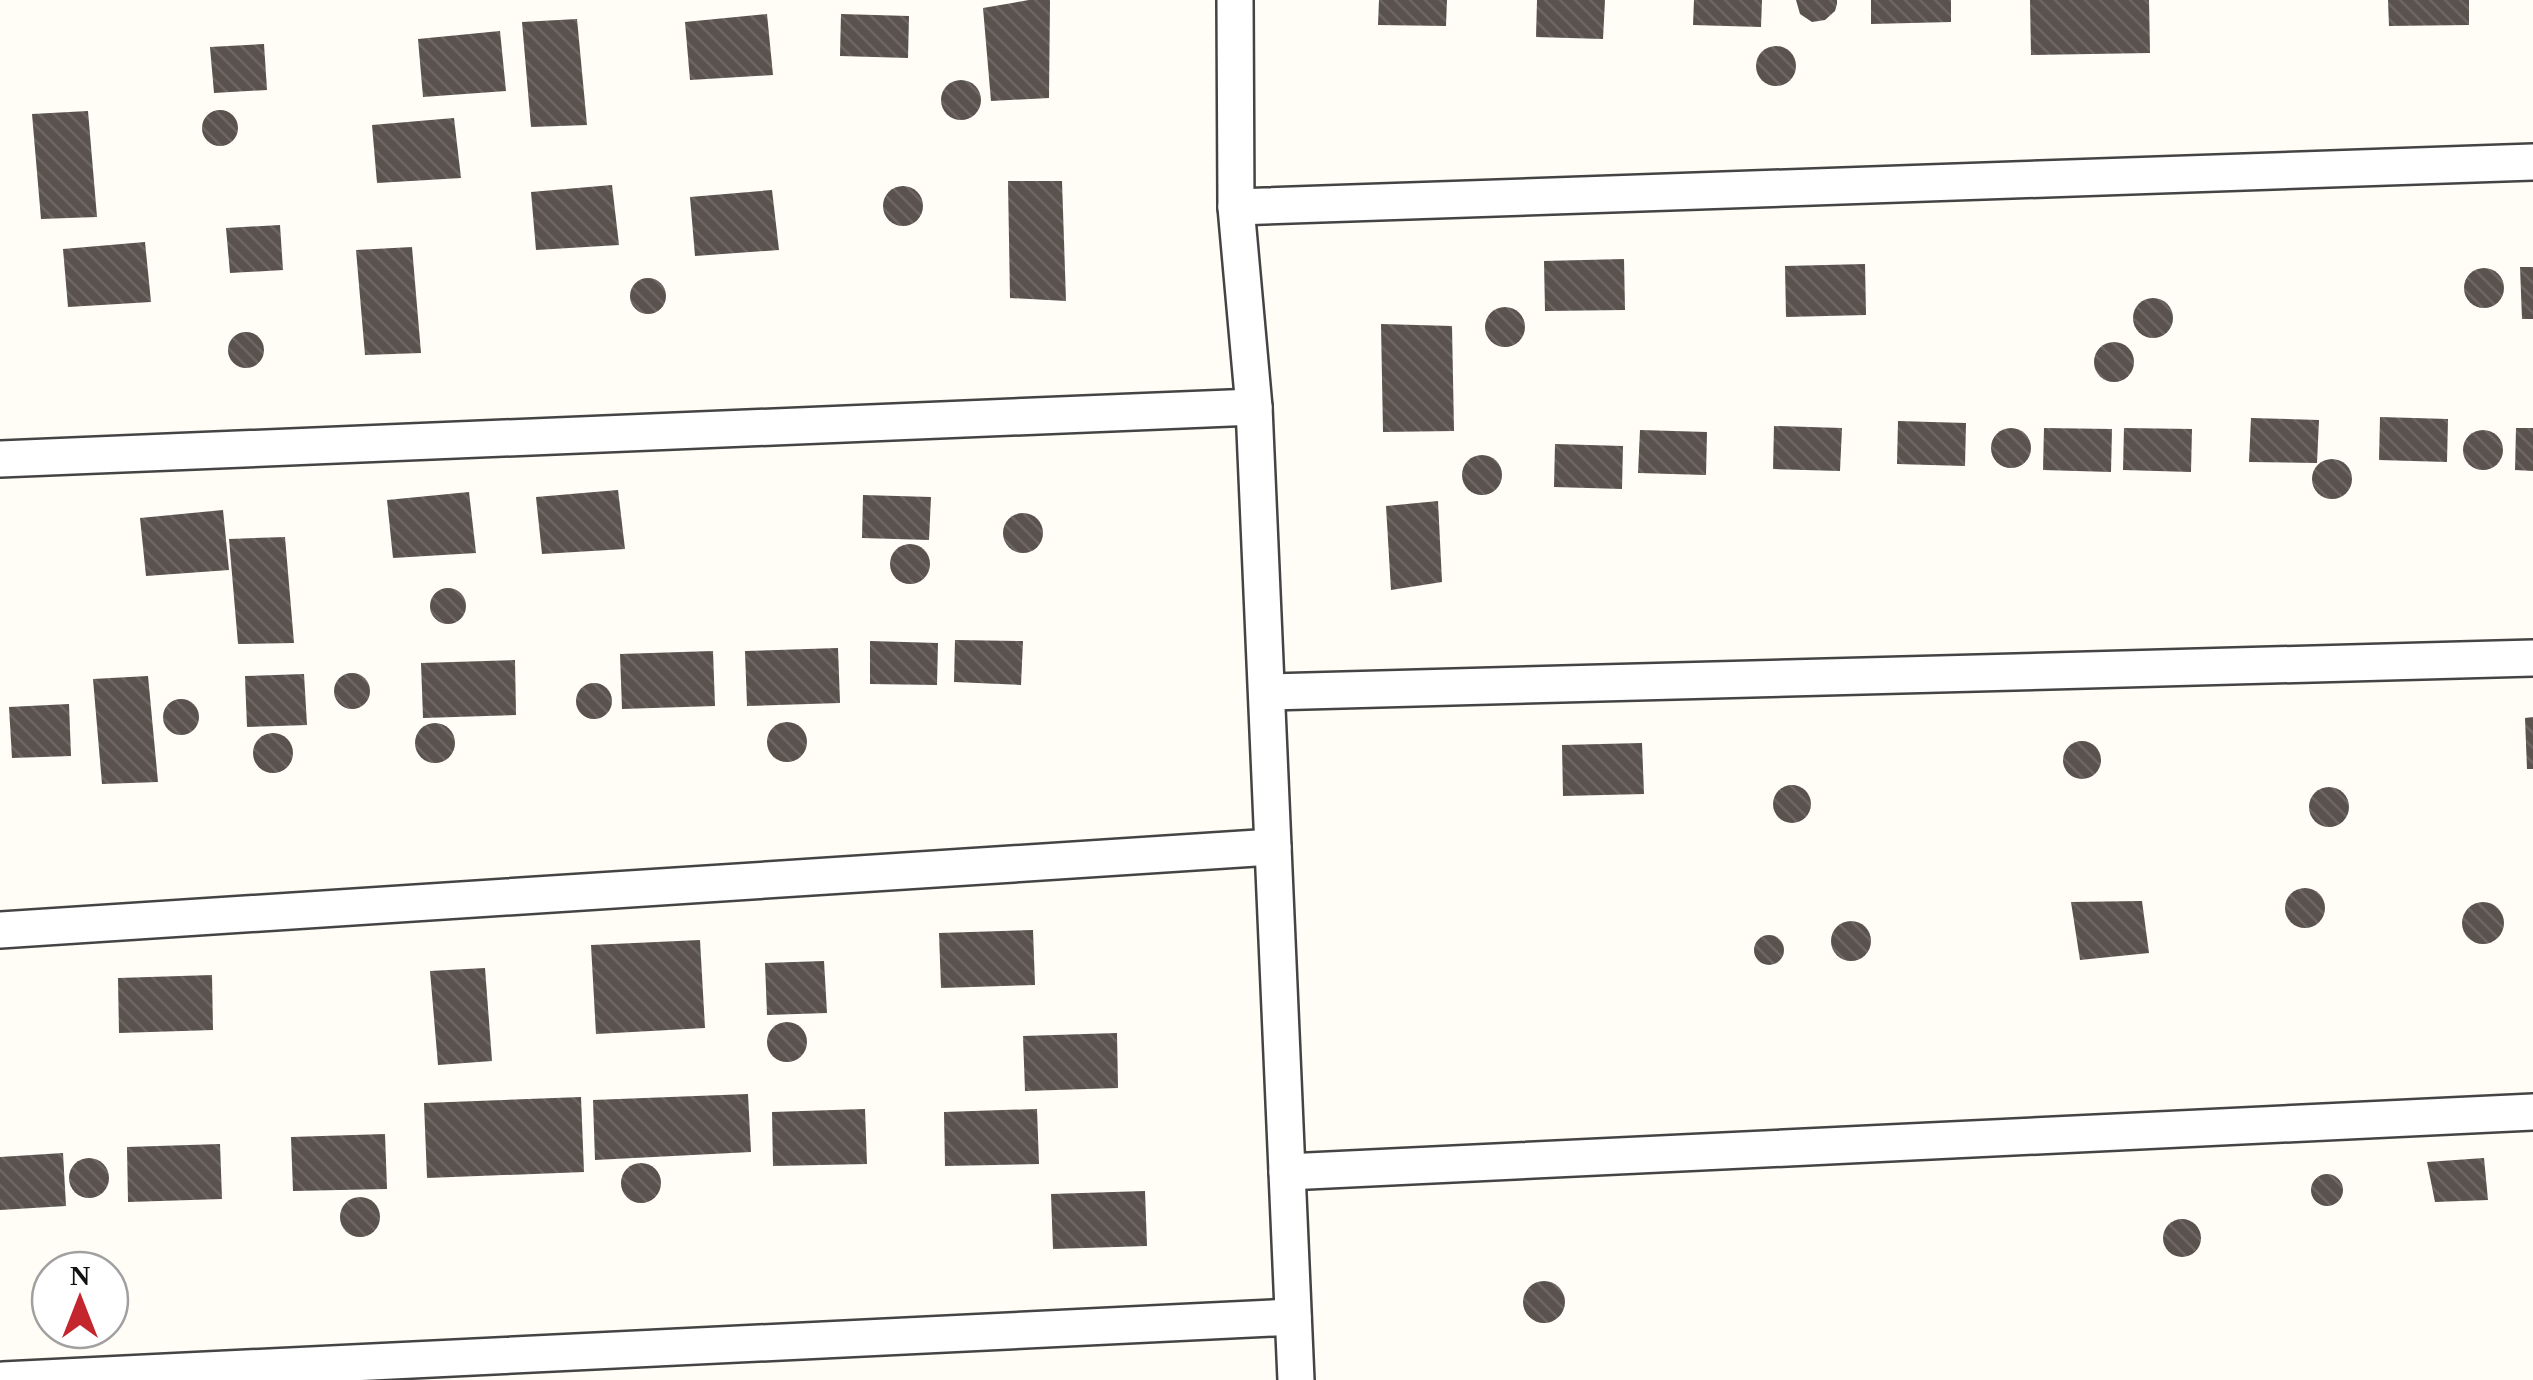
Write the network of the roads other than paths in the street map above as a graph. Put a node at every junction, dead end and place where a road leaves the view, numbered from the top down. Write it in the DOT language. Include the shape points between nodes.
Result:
graph roads {
  1 [pos="1235,0"];
  2 [pos="2533,162"];
  3 [pos="1236,207"];
  4 [pos="1254,407"];
  5 [pos="0,459"];
  6 [pos="2533,658"];
  7 [pos="1266,692"];
  8 [pos="1273,847"];
  9 [pos="0,930"];
  10 [pos="2533,1112"];
  11 [pos="1287,1172"];
  12 [pos="1293,1317"];
  13 [pos="3,1380"];
  14 [pos="1296,1380"];
  1 -- 3 [label="street"];
  2 -- 3 [label="street"];
  3 -- 4 [label="street"];
  4 -- 5 [label="street"];
  4 -- 7 [label="street"];
  6 -- 7 [label="street"];
  7 -- 8 [label="street"];
  8 -- 9 [label="street"];
  8 -- 11 [label="street"];
  10 -- 11 [label="street"];
  11 -- 12 [label="street"];
  12 -- 13 [label="street"];
  12 -- 14 [label="street"];
}
